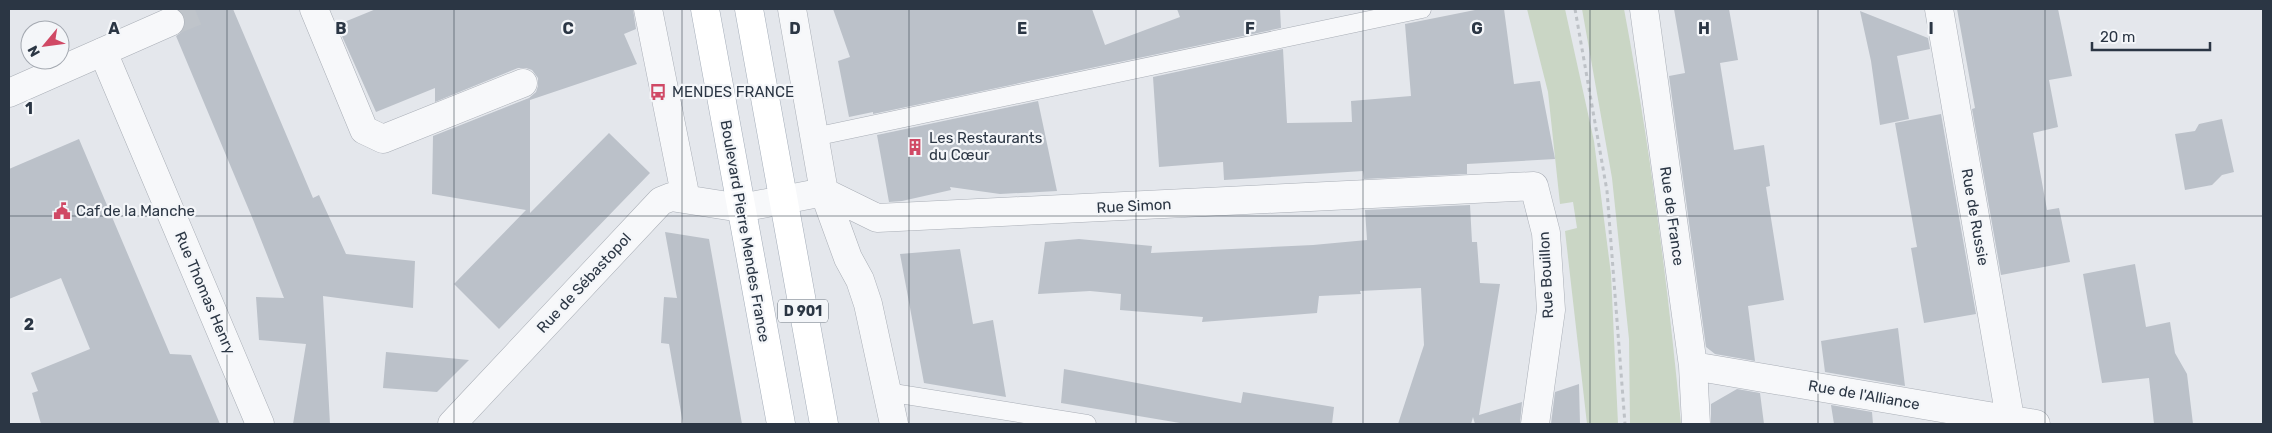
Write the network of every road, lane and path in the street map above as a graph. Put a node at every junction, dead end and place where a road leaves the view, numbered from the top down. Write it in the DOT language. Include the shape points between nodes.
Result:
graph roads {
  1 [pos="314,9"];
  2 [pos="648,9"];
  3 [pos="705,9"];
  4 [pos="749,9"];
  5 [pos="792,9"];
  6 [pos="1422,9"];
  7 [pos="1575,9"];
  8 [pos="1644,9"];
  9 [pos="1939,9"];
  10 [pos="170,22"];
  11 [pos="103,52"];
  12 [pos="523,83"];
  13 [pos="9,93"];
  14 [pos="814,137"];
  15 [pos="1534,186"];
  16 [pos="824,192"];
  17 [pos="783,198"];
  18 [pos="686,199"];
  19 [pos="741,208"];
  20 [pos="1692,366"];
  21 [pos="888,392"];
  22 [pos="2019,423"];
  23 [pos="260,424"];
  24 [pos="452,424"];
  25 [pos="781,424"];
  26 [pos="824,424"];
  27 [pos="894,424"];
  28 [pos="1087,424"];
  29 [pos="1535,424"];
  30 [pos="1624,424"];
  31 [pos="1696,424"];
  1 -- 12 [label="street" via="364,130 383,138"];
  2 -- 18 [label="street"];
  3 -- 19 [label="main road, Boulevard Pierre Mendes France / D 901"];
  4 -- 17 [label="main road, D 901"];
  5 -- 14 [label="street"];
  6 -- 14 [label="lane"];
  7 -- 30 [label="path" via="1607,191"];
  8 -- 20 [label="street, Rue de France"];
  9 -- 22 [label="street, Rue de Russie"];
  10 -- 11 [label="street"];
  11 -- 13 [label="street"];
  11 -- 23 [label="street, Rue Thomas Henry"];
  14 -- 16 [label="street"];
  15 -- 16 [label="street, Rue Simon" via="876,218"];
  15 -- 29 [label="street, Rue Bouillon" via="1546,233 1551,310"];
  16 -- 17 [label="street"];
  16 -- 21 [label="street" via="868,304"];
  17 -- 19 [label="street"];
  17 -- 26 [label="main road, D 901"];
  18 -- 19 [label="street, Rue de Sébastopol"];
  18 -- 24 [label="street, Rue de Sébastopol" via="672,197 661,201"];
  19 -- 25 [label="main road, Boulevard Pierre Mendes France / D 901"];
  20 -- 22 [label="street, Rue de l'Alliance"];
  20 -- 31 [label="street, Rue de France"];
  21 -- 27 [label="street"];
  21 -- 28 [label="lane"];
}
